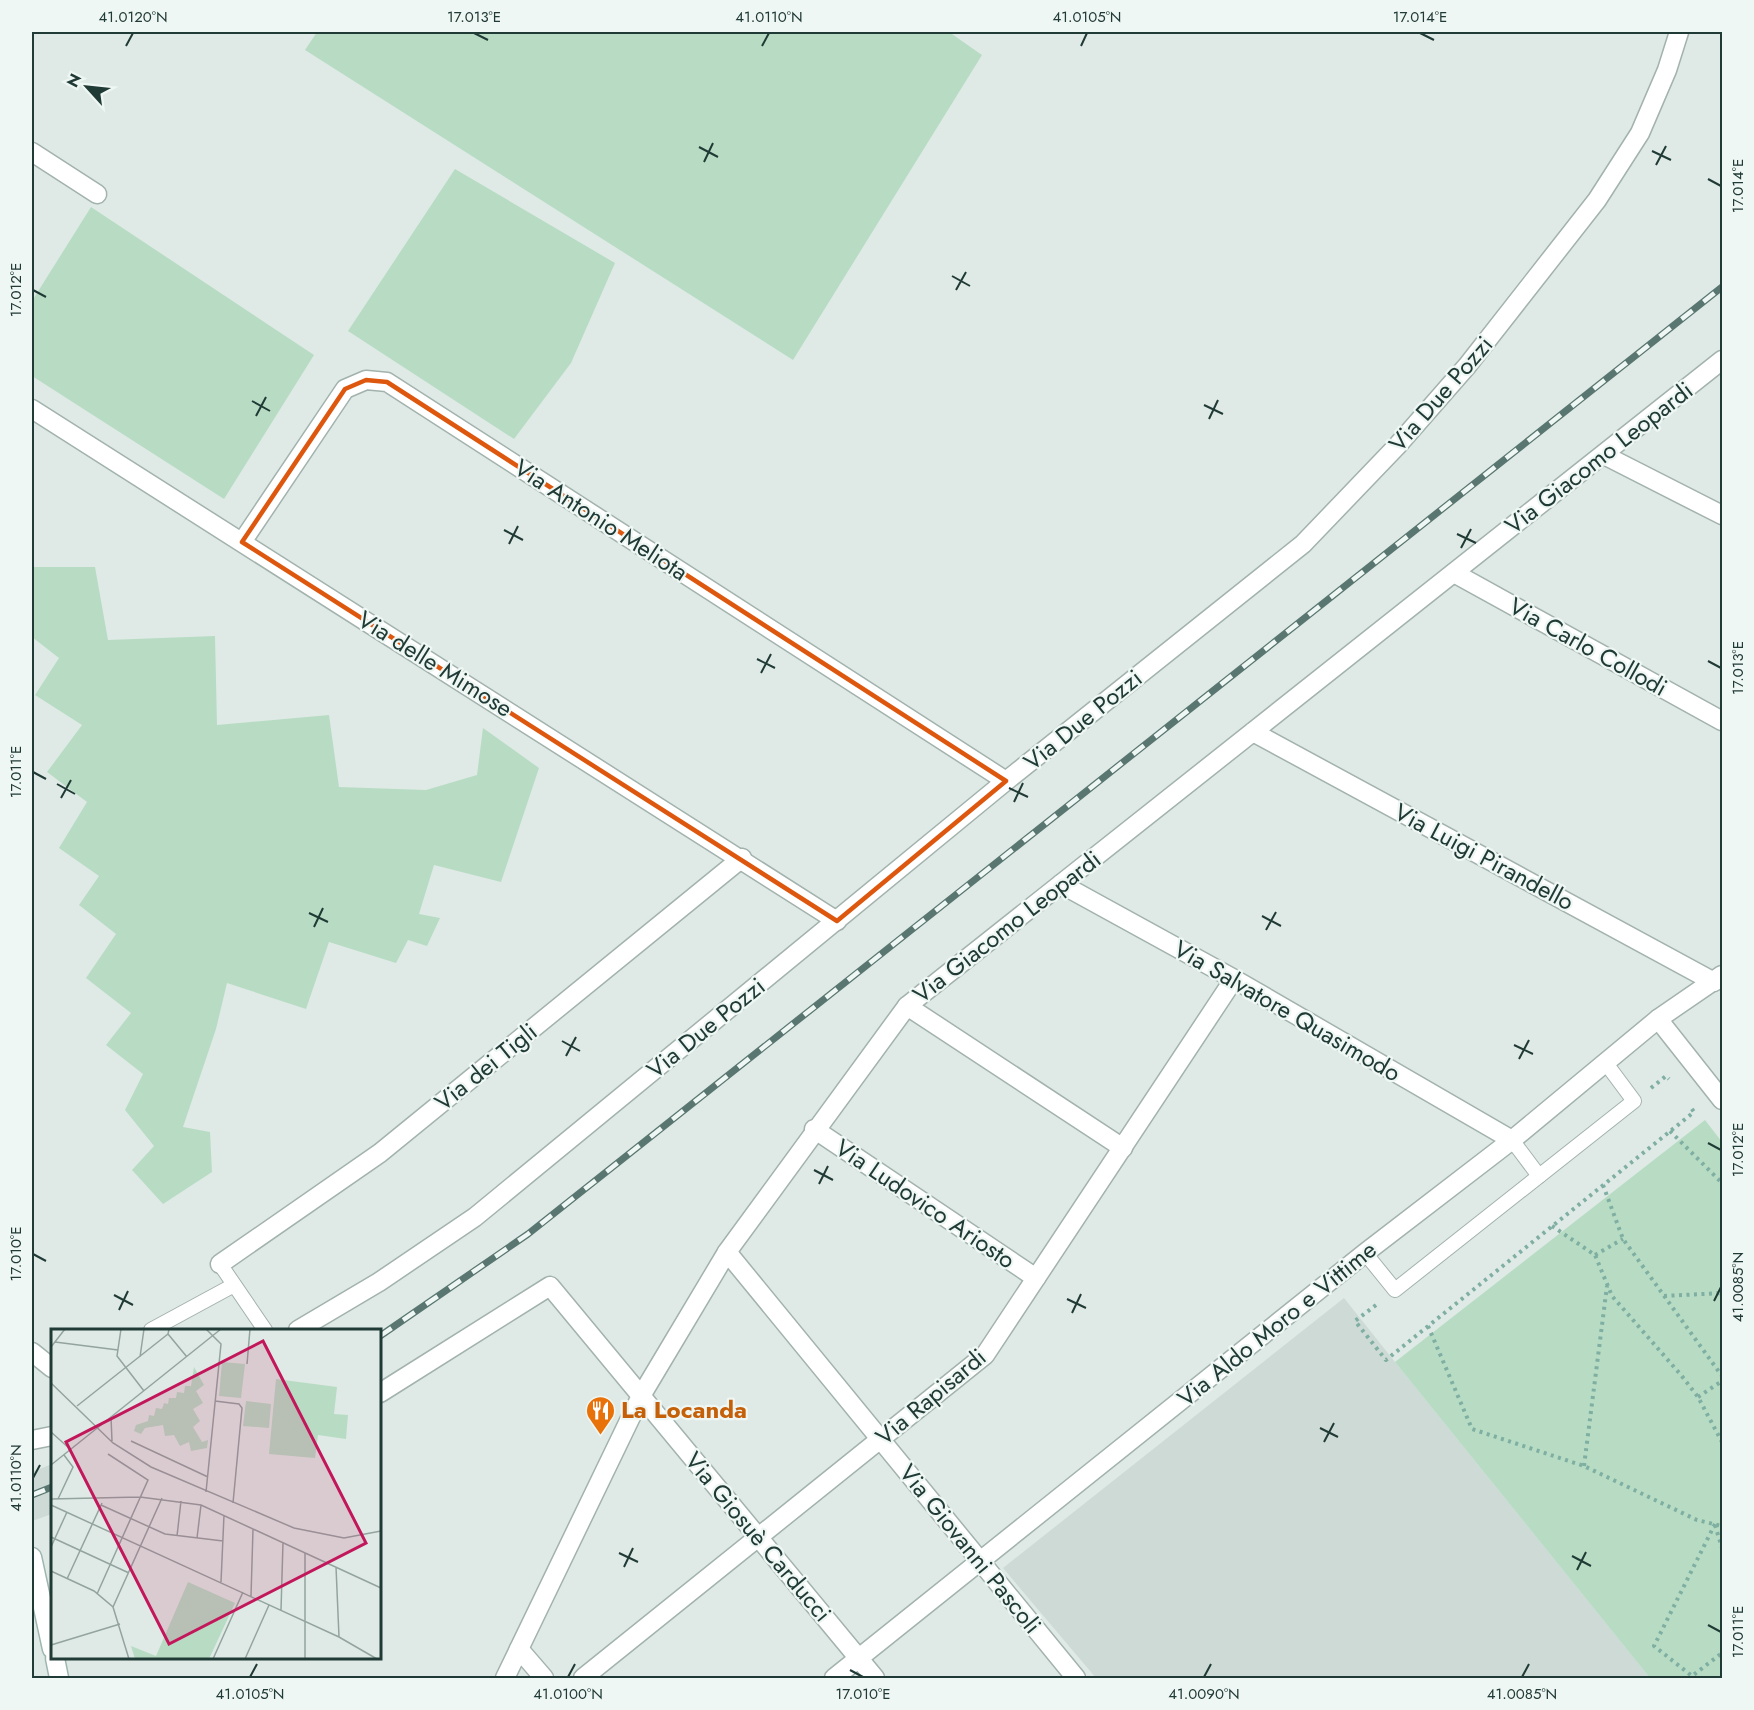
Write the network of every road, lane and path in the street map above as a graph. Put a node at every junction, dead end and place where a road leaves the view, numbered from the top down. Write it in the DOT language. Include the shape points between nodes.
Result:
graph roads {
  1 [pos="1679,32"];
  2 [pos="32,152"];
  3 [pos="97,194"];
  4 [pos="1722,360"];
  5 [pos="32,409"];
  6 [pos="1604,455"];
  7 [pos="1722,515"];
  8 [pos="242,542"];
  9 [pos="1454,573"];
  10 [pos="1722,721"];
  11 [pos="1253,732"];
  12 [pos="1006,781"];
  13 [pos="742,858"];
  14 [pos="1061,884"];
  15 [pos="837,921"];
  16 [pos="1718,978"];
  17 [pos="1234,979"];
  18 [pos="907,1006"];
  19 [pos="1658,1019"];
  20 [pos="1605,1062"];
  21 [pos="1673,1085"];
  22 [pos="1722,1100"];
  23 [pos="1634,1101"];
  24 [pos="1687,1103"];
  25 [pos="814,1129"];
  26 [pos="1670,1131"];
  27 [pos="1512,1140"];
  28 [pos="1123,1148"];
  29 [pos="1539,1176"];
  30 [pos="1722,1183"];
  31 [pos="1603,1185"];
  32 [pos="1552,1226"];
  33 [pos="1623,1239"];
  34 [pos="727,1252"];
  35 [pos="1365,1253"];
  36 [pos="1595,1255"];
  37 [pos="220,1263"];
  38 [pos="1036,1278"];
  39 [pos="234,1285"];
  40 [pos="1607,1285"];
  41 [pos="1395,1290"];
  42 [pos="1722,1293"];
  43 [pos="1663,1296"];
  44 [pos="1428,1326"];
  45 [pos="153,1329"];
  46 [pos="264,1329"];
  47 [pos="300,1329"];
  48 [pos="32,1352"];
  49 [pos="51,1367"];
  50 [pos="1722,1376"];
  51 [pos="1722,1381"];
  52 [pos="381,1392"];
  53 [pos="641,1396"];
  54 [pos="1698,1397"];
  55 [pos="51,1436"];
  56 [pos="882,1439"];
  57 [pos="32,1440"];
  58 [pos="1722,1442"];
  59 [pos="1584,1466"];
  60 [pos="1715,1524"];
  61 [pos="1722,1526"];
  62 [pos="759,1538"];
  63 [pos="1722,1548"];
  64 [pos="32,1557"];
  65 [pos="981,1563"];
  66 [pos="51,1643"];
  67 [pos="519,1649"];
  68 [pos="1722,1653"];
  69 [pos="55,1659"];
  70 [pos="859,1659"];
  71 [pos="59,1678"];
  72 [pos="505,1678"];
  73 [pos="544,1678"];
  74 [pos="583,1678"];
  75 [pos="834,1678"];
  76 [pos="875,1678"];
  77 [pos="1076,1678"];
  1 -- 12 [label="street, Via Due Pozzi" via="1640,133 1597,200 1533,285 1397,446 1303,544"];
  2 -- 3 [label="street"];
  4 -- 6 [label="street, Via Giacomo Leopardi"];
  5 -- 8 [label="street, Via delle Mimose"];
  6 -- 7 [label="street"];
  6 -- 9 [label="street, Via Giacomo Leopardi"];
  8 -- 12 [label="street, Via Antonio Meliota" via="345,389 366,380 387,382"];
  8 -- 13 [label="street, Via delle Mimose"];
  9 -- 10 [label="street, Via Carlo Collodi"];
  9 -- 11 [label="street, Via Giacomo Leopardi"];
  11 -- 14 [label="street, Via Giacomo Leopardi"];
  11 -- 16 [label="street, Via Luigi Pirandello"];
  12 -- 15 [label="street, Via Due Pozzi"];
  13 -- 15 [label="street, Via delle Mimose"];
  13 -- 37 [label="street, Via dei Tigli" via="380,1154"];
  14 -- 17 [label="street, Via Salvatore Quasimodo"];
  14 -- 18 [label="street, Via Giacomo Leopardi"];
  15 -- 47 [label="street, Via Due Pozzi" via="475,1217 379,1282"];
  16 -- 19 [label="street, Via Aldo Moro e Vittime"];
  17 -- 27 [label="street, Via Salvatore Quasimodo"];
  17 -- 28 [label="street, Via Rapisardi"];
  18 -- 25 [label="street, Via Giacomo Leopardi"];
  18 -- 28 [label="street"];
  19 -- 20 [label="street, Via Aldo Moro e Vittime"];
  19 -- 22 [label="street"];
  20 -- 23 [label="lane"];
  20 -- 27 [label="street, Via Aldo Moro e Vittime"];
  21 -- 23 [label="path" via="1666,1076"];
  23 -- 29 [label="lane"];
  24 -- 26 [label="path" via="1694,1112"];
  25 -- 34 [label="street, Via Giacomo Leopardi"];
  25 -- 38 [label="street, Via Ludovico Ariosto"];
  26 -- 30 [label="path"];
  26 -- 31 [label="path"];
  27 -- 29 [label="lane"];
  27 -- 35 [label="street, Via Aldo Moro e Vittime"];
  28 -- 38 [label="street, Via Rapisardi"];
  29 -- 41 [label="lane"];
  31 -- 32 [label="path"];
  31 -- 33 [label="path"];
  32 -- 36 [label="path"];
  32 -- 44 [label="path"];
  33 -- 36 [label="path"];
  33 -- 43 [label="path"];
  34 -- 53 [label="street, Via Giacomo Leopardi"];
  34 -- 56 [label="street, Via Giovanni Pascoli"];
  35 -- 41 [label="lane"];
  35 -- 65 [label="street, Via Aldo Moro e Vittime"];
  36 -- 40 [label="path"];
  37 -- 39 [label="lane"];
  38 -- 56 [label="street, Via Rapisardi" via="985,1355"];
  39 -- 45 [label="lane"];
  39 -- 46 [label="lane"];
  40 -- 54 [label="path" via="1612,1296"];
  40 -- 59 [label="path"];
  41 -- 44 [label="path" via="1355,1320 1386,1360"];
  42 -- 43 [label="path"];
  43 -- 50 [label="path"];
  44 -- 59 [label="path" via="1472,1429"];
  48 -- 49 [label="street"];
  51 -- 54 [label="path"];
  52 -- 53 [label="street, Via Giosuè Carducci" via="550,1286"];
  53 -- 62 [label="street, Via Giosuè Carducci"];
  53 -- 67 [label="street, Via Giacomo Leopardi"];
  54 -- 58 [label="path"];
  55 -- 57 [label="street"];
  56 -- 62 [label="street, Via Rapisardi"];
  56 -- 65 [label="street, Via Giovanni Pascoli"];
  59 -- 60 [label="path" via="1697,1520"];
  60 -- 61 [label="path"];
  60 -- 63 [label="path"];
  60 -- 68 [label="path" via="1654,1646 1692,1676"];
  62 -- 70 [label="street, Via Giosuè Carducci"];
  62 -- 74 [label="street, Via Rapisardi"];
  64 -- 66 [label="street"];
  65 -- 70 [label="street, Via Aldo Moro e Vittime"];
  65 -- 77 [label="street, Via Giovanni Pascoli"];
  67 -- 72 [label="street, Via Giacomo Leopardi"];
  67 -- 73 [label="street"];
  69 -- 71 [label="street"];
  70 -- 75 [label="street, Via Aldo Moro e Vittime"];
  70 -- 76 [label="street, Via Giosuè Carducci"];
}
